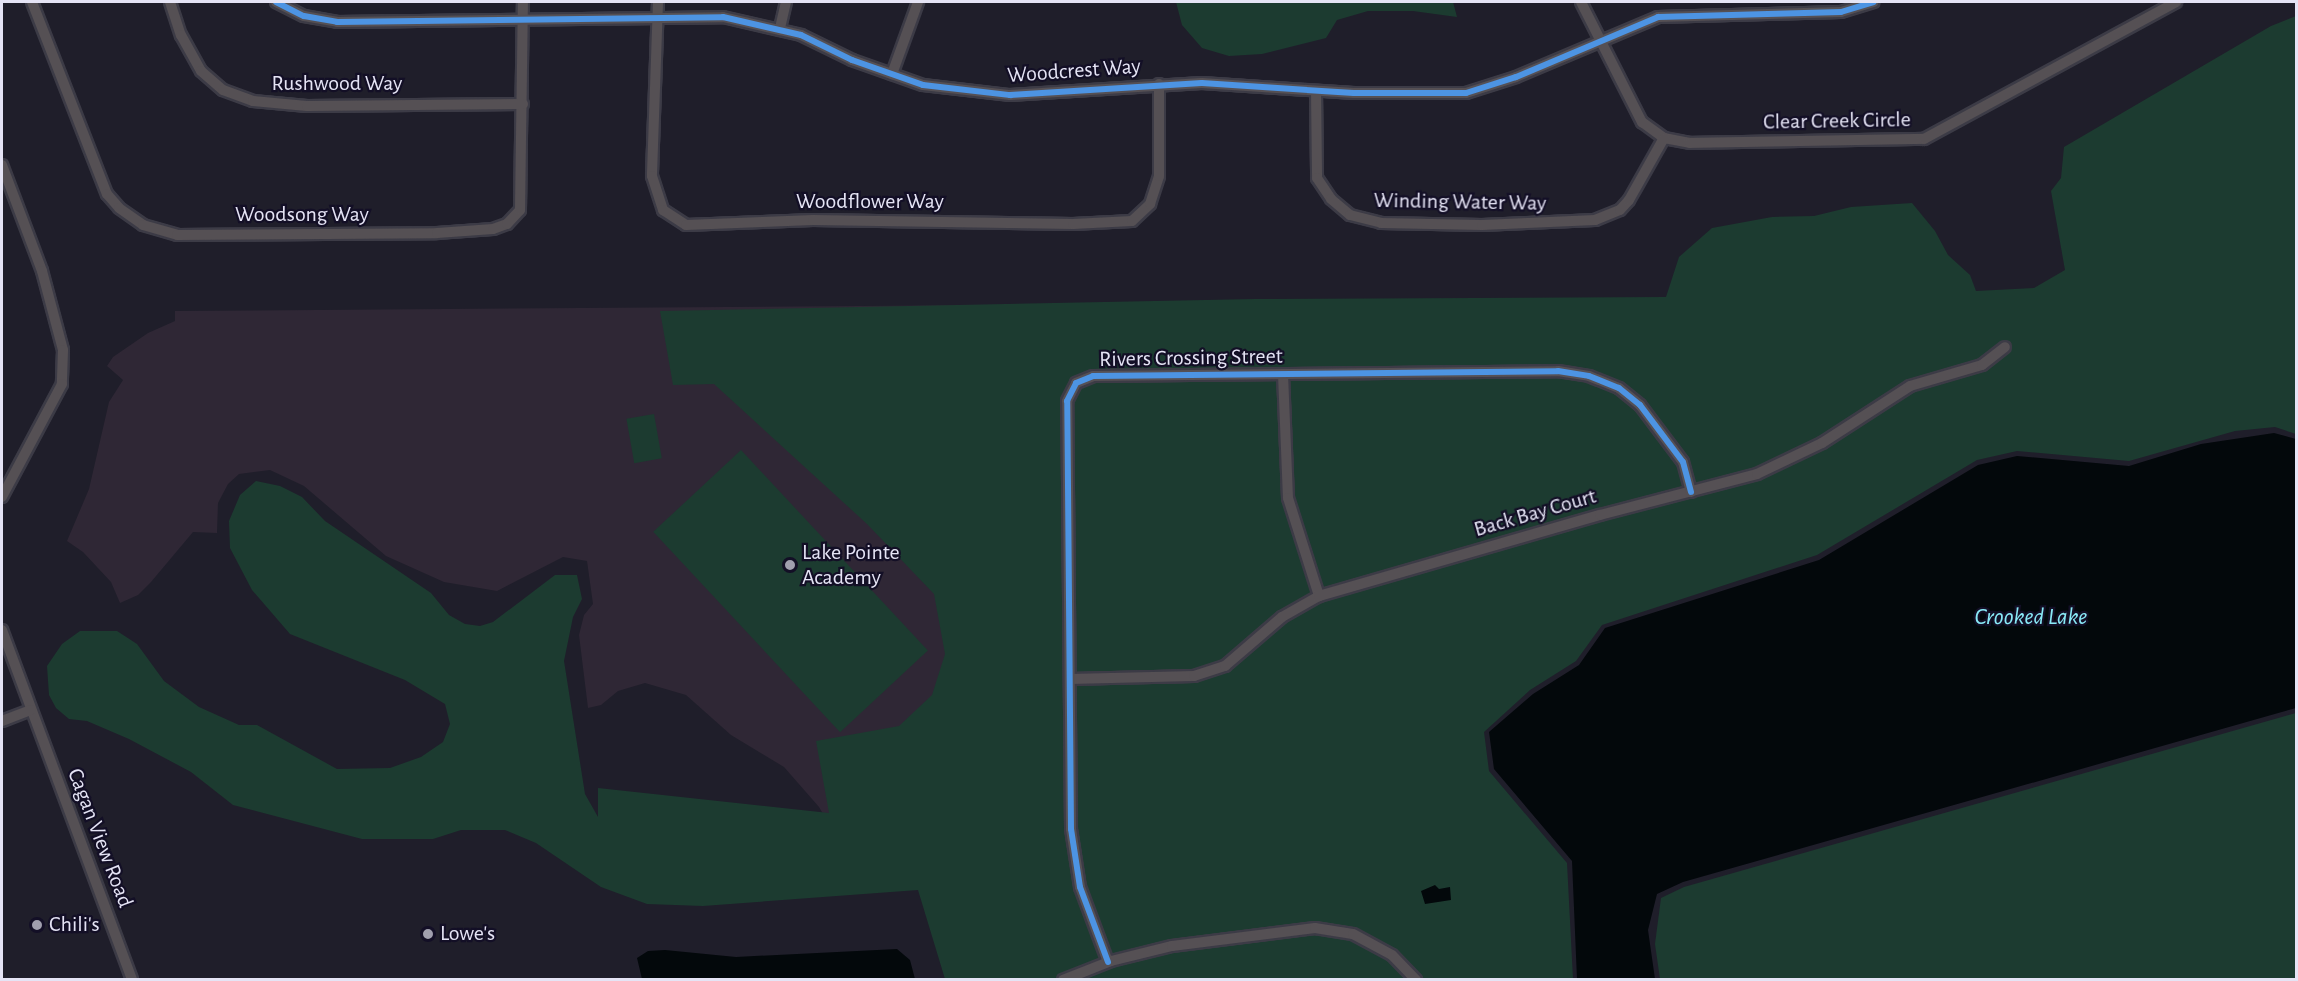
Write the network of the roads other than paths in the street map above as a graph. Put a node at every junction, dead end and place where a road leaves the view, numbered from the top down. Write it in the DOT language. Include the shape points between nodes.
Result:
graph roads {
  1 [pos="32,2"];
  2 [pos="170,2"];
  3 [pos="276,2"];
  4 [pos="523,2"];
  5 [pos="658,2"];
  6 [pos="786,2"];
  7 [pos="918,2"];
  8 [pos="1581,2"];
  9 [pos="1874,2"];
  10 [pos="2175,2"];
  11 [pos="2158,6"];
  12 [pos="658,15"];
  13 [pos="524,20"];
  14 [pos="780,28"];
  15 [pos="1600,40"];
  16 [pos="892,74"];
  17 [pos="1159,84"];
  18 [pos="1316,91"];
  19 [pos="523,104"];
  20 [pos="1664,138"];
  21 [pos="2,165"];
  22 [pos="2005,346"];
  23 [pos="1283,374"];
  24 [pos="1691,492"];
  25 [pos="2,496"];
  26 [pos="1319,596"];
  27 [pos="2,630"];
  28 [pos="1070,679"];
  29 [pos="31,710"];
  30 [pos="2,721"];
  31 [pos="1108,962"];
  32 [pos="129,979"];
  33 [pos="1063,980"];
  34 [pos="1416,980"];
  1 -- 19 [label="street, Woodsong Way" via="107,194 136,221 177,235 437,233 502,226 520,210"];
  2 -- 19 [label="street, Rushwood Way" via="181,35 201,71 224,90 253,101 307,106"];
  3 -- 13 [label="street, Woodcrest Way" via="304,16 338,22"];
  4 -- 13 [label="street, Woodsong Way"];
  5 -- 12 [label="street, Woodflower Way"];
  6 -- 14 [label="street"];
  7 -- 16 [label="street"];
  8 -- 15 [label="street"];
  9 -- 15 [label="street, Woodcrest Way" via="1841,12 1671,14"];
  10 -- 11 [label="street, Clear Creek Circle"];
  11 -- 20 [label="street, Clear Creek Circle" via="1924,139 1690,143"];
  12 -- 13 [label="street, Woodcrest Way"];
  12 -- 14 [label="street, Woodcrest Way" via="723,17"];
  12 -- 17 [label="street, Woodflower Way" via="652,176 663,210 686,225 813,220 1073,224 1132,220 1150,204 1159,176"];
  13 -- 19 [label="street, Woodsong Way"];
  14 -- 16 [label="street, Woodcrest Way"];
  15 -- 18 [label="street, Woodcrest Way" via="1479,91"];
  15 -- 20 [label="street" via="1634,111"];
  16 -- 17 [label="street, Woodcrest Way" via="935,88 979,94 1038,94"];
  17 -- 18 [label="street, Woodcrest Way" via="1241,84"];
  18 -- 20 [label="street, Winding Water Way" via="1317,178 1340,208 1360,219 1381,223 1482,225 1595,220 1611,215 1629,200"];
  21 -- 25 [label="street" via="42,271 63,350 62,384"];
  22 -- 24 [label="street, Back Bay Court" via="1982,365 1939,375 1883,400 1790,460 1757,474"];
  23 -- 24 [label="street, Rivers Crossing Street" via="1558,371 1589,375 1619,387 1653,419 1683,462"];
  23 -- 26 [label="street" via="1288,498"];
  23 -- 28 [label="street, Rivers Crossing Street" via="1093,376 1076,383 1067,401"];
  24 -- 26 [label="street, Back Bay Court"];
  26 -- 28 [label="street, Back Bay Court" via="1282,617 1225,666 1194,676"];
  27 -- 29 [label="street, Cagan View Road"];
  28 -- 31 [label="street, Rivers Crossing Street" via="1071,829 1080,887"];
  29 -- 30 [label="street"];
  29 -- 32 [label="street, Cagan View Road"];
  31 -- 33 [label="street"];
  31 -- 34 [label="street" via="1172,946 1315,928 1353,934 1392,955"];
}
